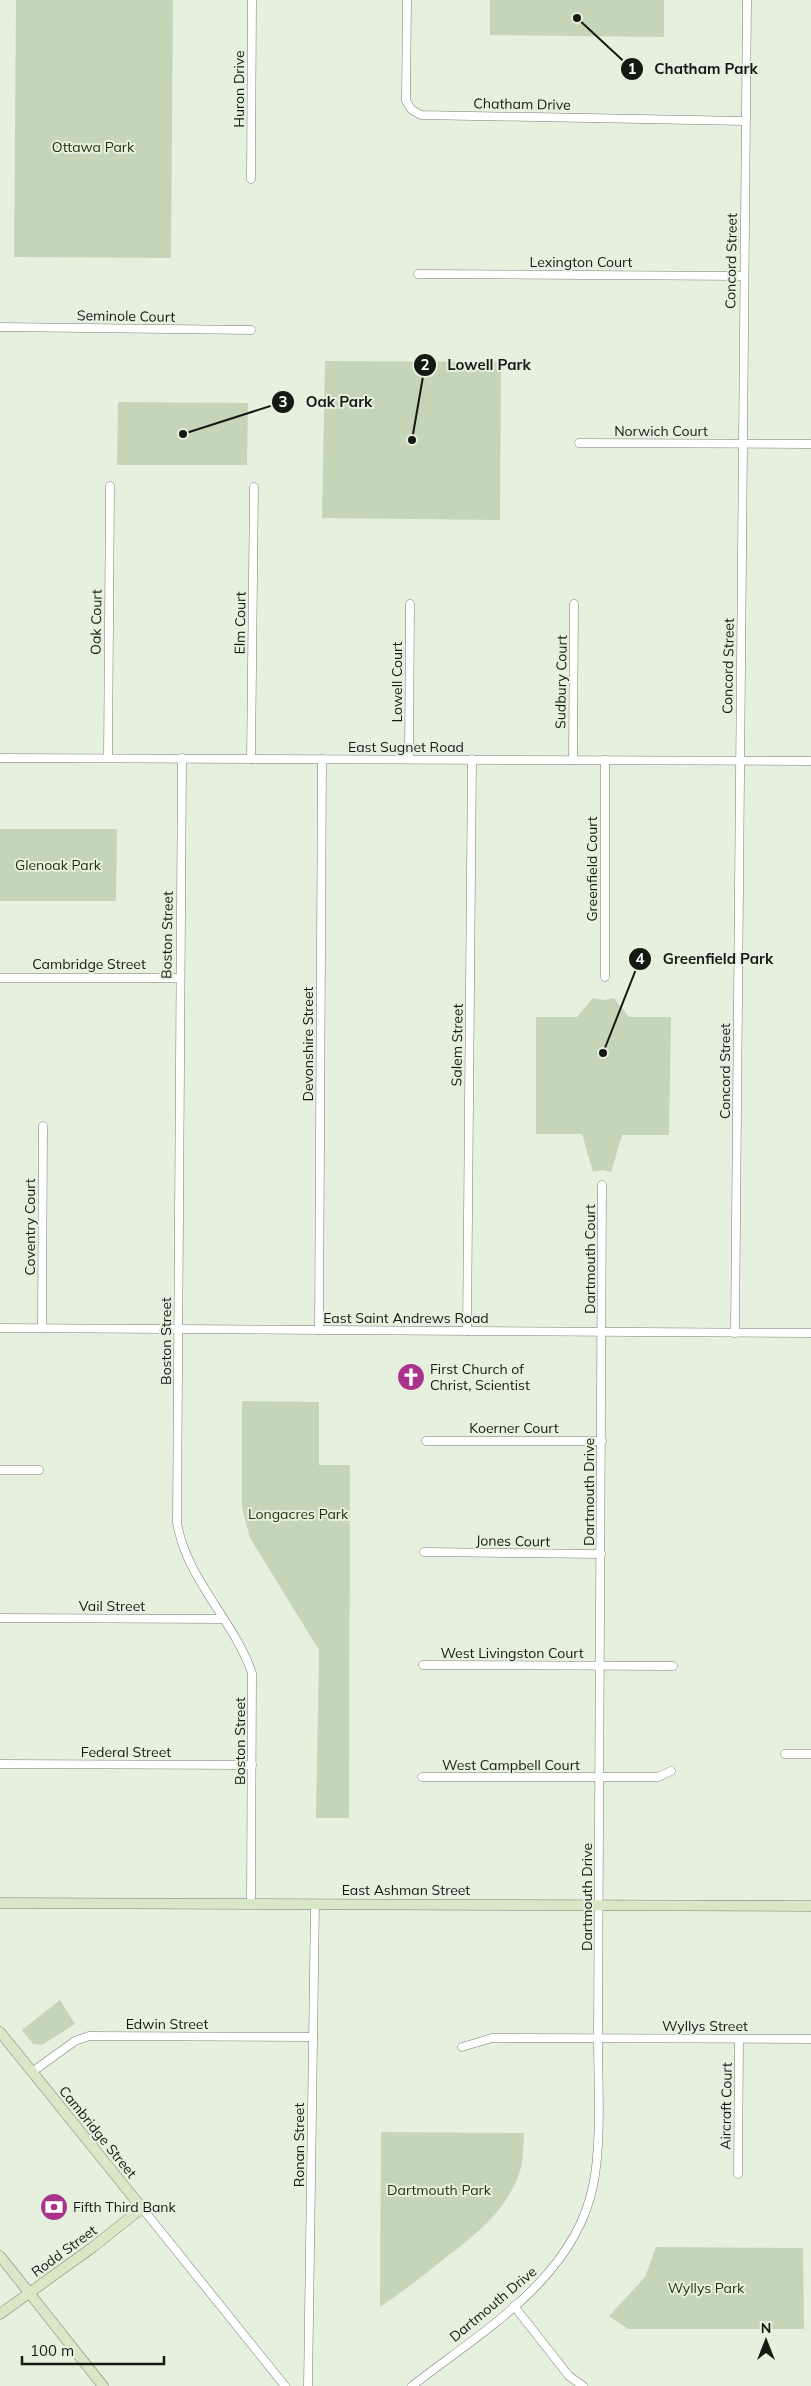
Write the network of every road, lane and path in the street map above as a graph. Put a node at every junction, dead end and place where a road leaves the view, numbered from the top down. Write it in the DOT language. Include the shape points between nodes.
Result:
graph roads {
  1 [pos="252,0"];
  2 [pos="407,0"];
  3 [pos="747,0"];
  4 [pos="745,121"];
  5 [pos="251,179"];
  6 [pos="418,274"];
  7 [pos="743,276"];
  8 [pos="0,327"];
  9 [pos="251,330"];
  10 [pos="579,443"];
  11 [pos="743,444"];
  12 [pos="811,444"];
  13 [pos="110,486"];
  14 [pos="254,487"];
  15 [pos="410,604"];
  16 [pos="574,604"];
  17 [pos="0,758"];
  18 [pos="108,758"];
  19 [pos="182,758"];
  20 [pos="251,758"];
  21 [pos="322,759"];
  22 [pos="409,759"];
  23 [pos="472,760"];
  24 [pos="573,760"];
  25 [pos="605,760"];
  26 [pos="740,761"];
  27 [pos="811,761"];
  28 [pos="605,977"];
  29 [pos="0,978"];
  30 [pos="179,978"];
  31 [pos="43,1126"];
  32 [pos="602,1185"];
  33 [pos="0,1328"];
  34 [pos="42,1328"];
  35 [pos="179,1330"];
  36 [pos="318,1330"];
  37 [pos="467,1331"];
  38 [pos="603,1332"];
  39 [pos="735,1333"];
  40 [pos="811,1333"];
  41 [pos="426,1441"];
  42 [pos="602,1441"];
  43 [pos="0,1470"];
  44 [pos="39,1470"];
  45 [pos="424,1552"];
  46 [pos="601,1554"];
  47 [pos="0,1618"];
  48 [pos="223,1619"];
  49 [pos="422,1665"];
  50 [pos="601,1666"];
  51 [pos="674,1666"];
  52 [pos="785,1754"];
  53 [pos="811,1754"];
  54 [pos="0,1764"];
  55 [pos="252,1765"];
  56 [pos="671,1771"];
  57 [pos="422,1777"];
  58 [pos="599,1778"];
  59 [pos="0,1903"];
  60 [pos="251,1904"];
  61 [pos="315,1904"];
  62 [pos="599,1905"];
  63 [pos="811,1906"];
  64 [pos="1,2034"];
  65 [pos="313,2037"];
  66 [pos="598,2038"];
  67 [pos="739,2039"];
  68 [pos="811,2039"];
  69 [pos="462,2047"];
  70 [pos="32,2072"];
  71 [pos="738,2174"];
  72 [pos="142,2208"];
  73 [pos="0,2256"];
  74 [pos="29,2293"];
  75 [pos="514,2306"];
  76 [pos="0,2314"];
  77 [pos="103,2386"];
  78 [pos="285,2386"];
  79 [pos="308,2386"];
  80 [pos="412,2386"];
  81 [pos="583,2386"];
  1 -- 5 [label="street, Huron Drive"];
  2 -- 4 [label="street, Chatham Drive" via="406,101 421,115"];
  3 -- 4 [label="street, Concord Street"];
  4 -- 7 [label="street, Concord Street"];
  6 -- 7 [label="street, Lexington Court"];
  7 -- 11 [label="street, Concord Street"];
  8 -- 9 [label="street, Seminole Court"];
  10 -- 11 [label="street, Norwich Court"];
  11 -- 12 [label="street, Norwich Court"];
  11 -- 26 [label="street, Concord Street"];
  13 -- 18 [label="street, Oak Court"];
  14 -- 20 [label="street, Elm Court"];
  15 -- 22 [label="street, Lowell Court"];
  16 -- 24 [label="street, Sudbury Court"];
  17 -- 18 [label="street, East Sugnet Road"];
  18 -- 19 [label="street, East Sugnet Road"];
  19 -- 20 [label="street, East Sugnet Road"];
  19 -- 30 [label="street, Boston Street"];
  20 -- 21 [label="street, East Sugnet Road"];
  21 -- 22 [label="street, East Sugnet Road"];
  21 -- 36 [label="street, Devonshire Street"];
  22 -- 23 [label="street, East Sugnet Road"];
  23 -- 24 [label="street, East Sugnet Road"];
  23 -- 37 [label="street, Salem Street"];
  24 -- 25 [label="street, East Sugnet Road"];
  25 -- 26 [label="street, East Sugnet Road"];
  25 -- 28 [label="street, Greenfield Court"];
  26 -- 27 [label="street, East Sugnet Road"];
  26 -- 39 [label="street, Concord Street"];
  29 -- 30 [label="street, Cambridge Street"];
  30 -- 35 [label="street, Boston Street"];
  31 -- 34 [label="street, Coventry Court"];
  32 -- 38 [label="street, Dartmouth Court"];
  33 -- 34 [label="street, East Saint Andrews Road"];
  34 -- 35 [label="street, East Saint Andrews Road"];
  35 -- 36 [label="street, East Saint Andrews Road"];
  35 -- 48 [label="street, Boston Street" via="177,1523 186,1557"];
  36 -- 37 [label="street, East Saint Andrews Road"];
  37 -- 38 [label="street, East Saint Andrews Road"];
  38 -- 39 [label="street, East Saint Andrews Road"];
  38 -- 42 [label="street, Dartmouth Drive"];
  39 -- 40 [label="street, East Saint Andrews Road"];
  41 -- 42 [label="street, Koerner Court"];
  42 -- 46 [label="street, Dartmouth Drive"];
  43 -- 44 [label="street"];
  45 -- 46 [label="street, Jones Court"];
  46 -- 50 [label="street, Dartmouth Drive"];
  47 -- 48 [label="street, Vail Street"];
  48 -- 55 [label="street, Boston Street" via="245,1654 252,1673"];
  49 -- 50 [label="street, West Livingston Court"];
  50 -- 51 [label="street, West Livingston Court"];
  50 -- 58 [label="street, Dartmouth Drive"];
  52 -- 53 [label="street"];
  54 -- 55 [label="street, Federal Street"];
  55 -- 60 [label="street, Boston Street"];
  56 -- 58 [label="street, West Campbell Court" via="658,1777"];
  57 -- 58 [label="street, West Campbell Court"];
  58 -- 62 [label="street, Dartmouth Drive"];
  59 -- 60 [label="street, East Ashman Street"];
  60 -- 61 [label="street, East Ashman Street"];
  61 -- 62 [label="street, East Ashman Street"];
  61 -- 65 [label="street, Ronan Street"];
  62 -- 63 [label="street, East Ashman Street"];
  62 -- 66 [label="street, Dartmouth Drive"];
  64 -- 70 [label="street, Cambridge Street"];
  65 -- 70 [label="street, Edwin Street" via="89,2036 75,2040"];
  65 -- 79 [label="street, Ronan Street"];
  66 -- 67 [label="street, Wyllys Street"];
  66 -- 69 [label="street, Wyllys Street" via="492,2038"];
  66 -- 75 [label="street, Dartmouth Drive" via="597,2158 587,2209 578,2232 564,2253 544,2279"];
  67 -- 68 [label="street, Wyllys Street"];
  67 -- 71 [label="street, Aircraft Court"];
  70 -- 72 [label="street, Cambridge Street"];
  72 -- 74 [label="street, Rodd Street"];
  72 -- 78 [label="street, Cambridge Street"];
  73 -- 74 [label="street"];
  74 -- 76 [label="street, Rodd Street"];
  74 -- 77 [label="street"];
  75 -- 80 [label="street, Dartmouth Drive"];
  75 -- 81 [label="street" via="568,2376"];
}
